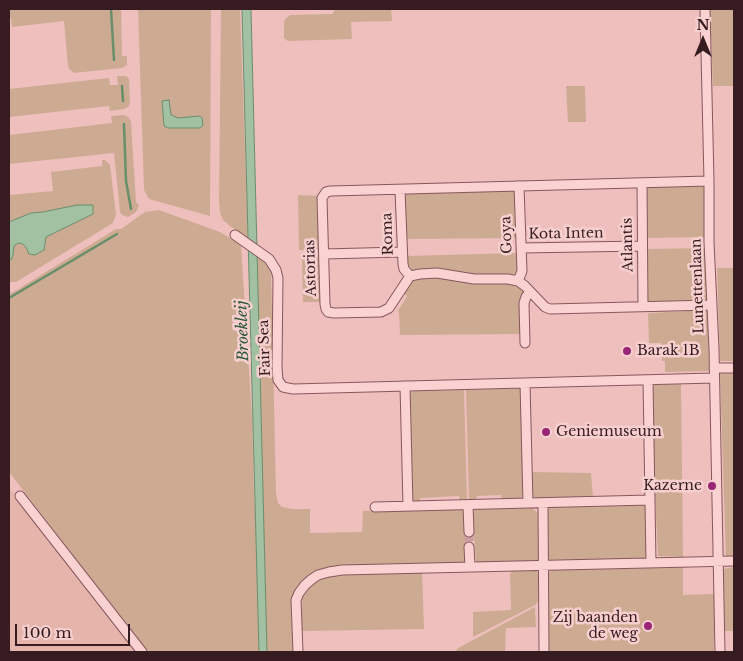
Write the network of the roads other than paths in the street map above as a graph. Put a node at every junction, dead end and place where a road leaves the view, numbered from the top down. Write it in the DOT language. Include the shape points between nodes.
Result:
graph roads {
  1 [pos="706,9"];
  2 [pos="710,181"];
  3 [pos="642,184"];
  4 [pos="519,186"];
  5 [pos="400,190"];
  6 [pos="235,235"];
  7 [pos="642,246"];
  8 [pos="521,248"];
  9 [pos="402,252"];
  10 [pos="324,254"];
  11 [pos="410,276"];
  12 [pos="518,282"];
  13 [pos="530,292"];
  14 [pos="712,305"];
  15 [pos="643,306"];
  16 [pos="525,343"];
  17 [pos="714,368"];
  18 [pos="734,368"];
  19 [pos="714,378"];
  20 [pos="648,380"];
  21 [pos="525,383"];
  22 [pos="404,386"];
  23 [pos="20,496"];
  24 [pos="650,500"];
  25 [pos="528,503"];
  26 [pos="543,503"];
  27 [pos="468,505"];
  28 [pos="408,506"];
  29 [pos="375,507"];
  30 [pos="469,532"];
  31 [pos="469,547"];
  32 [pos="719,561"];
  33 [pos="734,561"];
  34 [pos="651,563"];
  35 [pos="542,566"];
  36 [pos="470,567"];
  37 [pos="142,652"];
  38 [pos="298,652"];
  39 [pos="544,652"];
  40 [pos="720,652"];
  1 -- 2 [label="street, Lunettenlaan"];
  2 -- 3 [label="street, Astorias"];
  2 -- 14 [label="street, Lunettenlaan"];
  3 -- 4 [label="street, Astorias"];
  3 -- 7 [label="street, Atlantis"];
  4 -- 5 [label="street, Astorias"];
  4 -- 8 [label="street, Goya"];
  5 -- 9 [label="street, Roma"];
  5 -- 10 [label="street, Astorias" via="326,192 322,198"];
  6 -- 22 [label="street, Fair Sea" via="269,258 278,278 277,367 278,380 283,387 294,390"];
  7 -- 8 [label="street, Kota Inten"];
  7 -- 15 [label="street, Atlantis"];
  8 -- 12 [label="street, Goya" via="522,271"];
  9 -- 10 [label="street"];
  9 -- 11 [label="street, Roma" via="404,269"];
  10 -- 11 [label="street, Astorias" via="328,312 386,310"];
  11 -- 12 [label="street" via="437,273"];
  12 -- 13 [label="street"];
  13 -- 15 [label="street" via="550,309"];
  13 -- 16 [label="street" via="524,303"];
  14 -- 15 [label="street"];
  14 -- 17 [label="street, Lunettenlaan"];
  17 -- 18 [label="street"];
  17 -- 19 [label="street, Lunettenlaan"];
  19 -- 20 [label="street"];
  19 -- 32 [label="street, Lunettenlaan"];
  20 -- 21 [label="street"];
  20 -- 24 [label="street"];
  21 -- 22 [label="street"];
  21 -- 25 [label="street"];
  22 -- 28 [label="street"];
  23 -- 37 [label="street"];
  24 -- 26 [label="street"];
  24 -- 34 [label="street"];
  25 -- 26 [label="street"];
  25 -- 27 [label="street"];
  26 -- 35 [label="street"];
  27 -- 28 [label="street"];
  27 -- 30 [label="street"];
  28 -- 29 [label="street"];
  31 -- 36 [label="street"];
  32 -- 33 [label="street"];
  32 -- 34 [label="street"];
  32 -- 40 [label="street, Lunettenlaan"];
  34 -- 35 [label="street"];
  35 -- 36 [label="street"];
  35 -- 39 [label="street"];
  36 -- 38 [label="street" via="342,570 318,575 305,585 296,600"];
}
